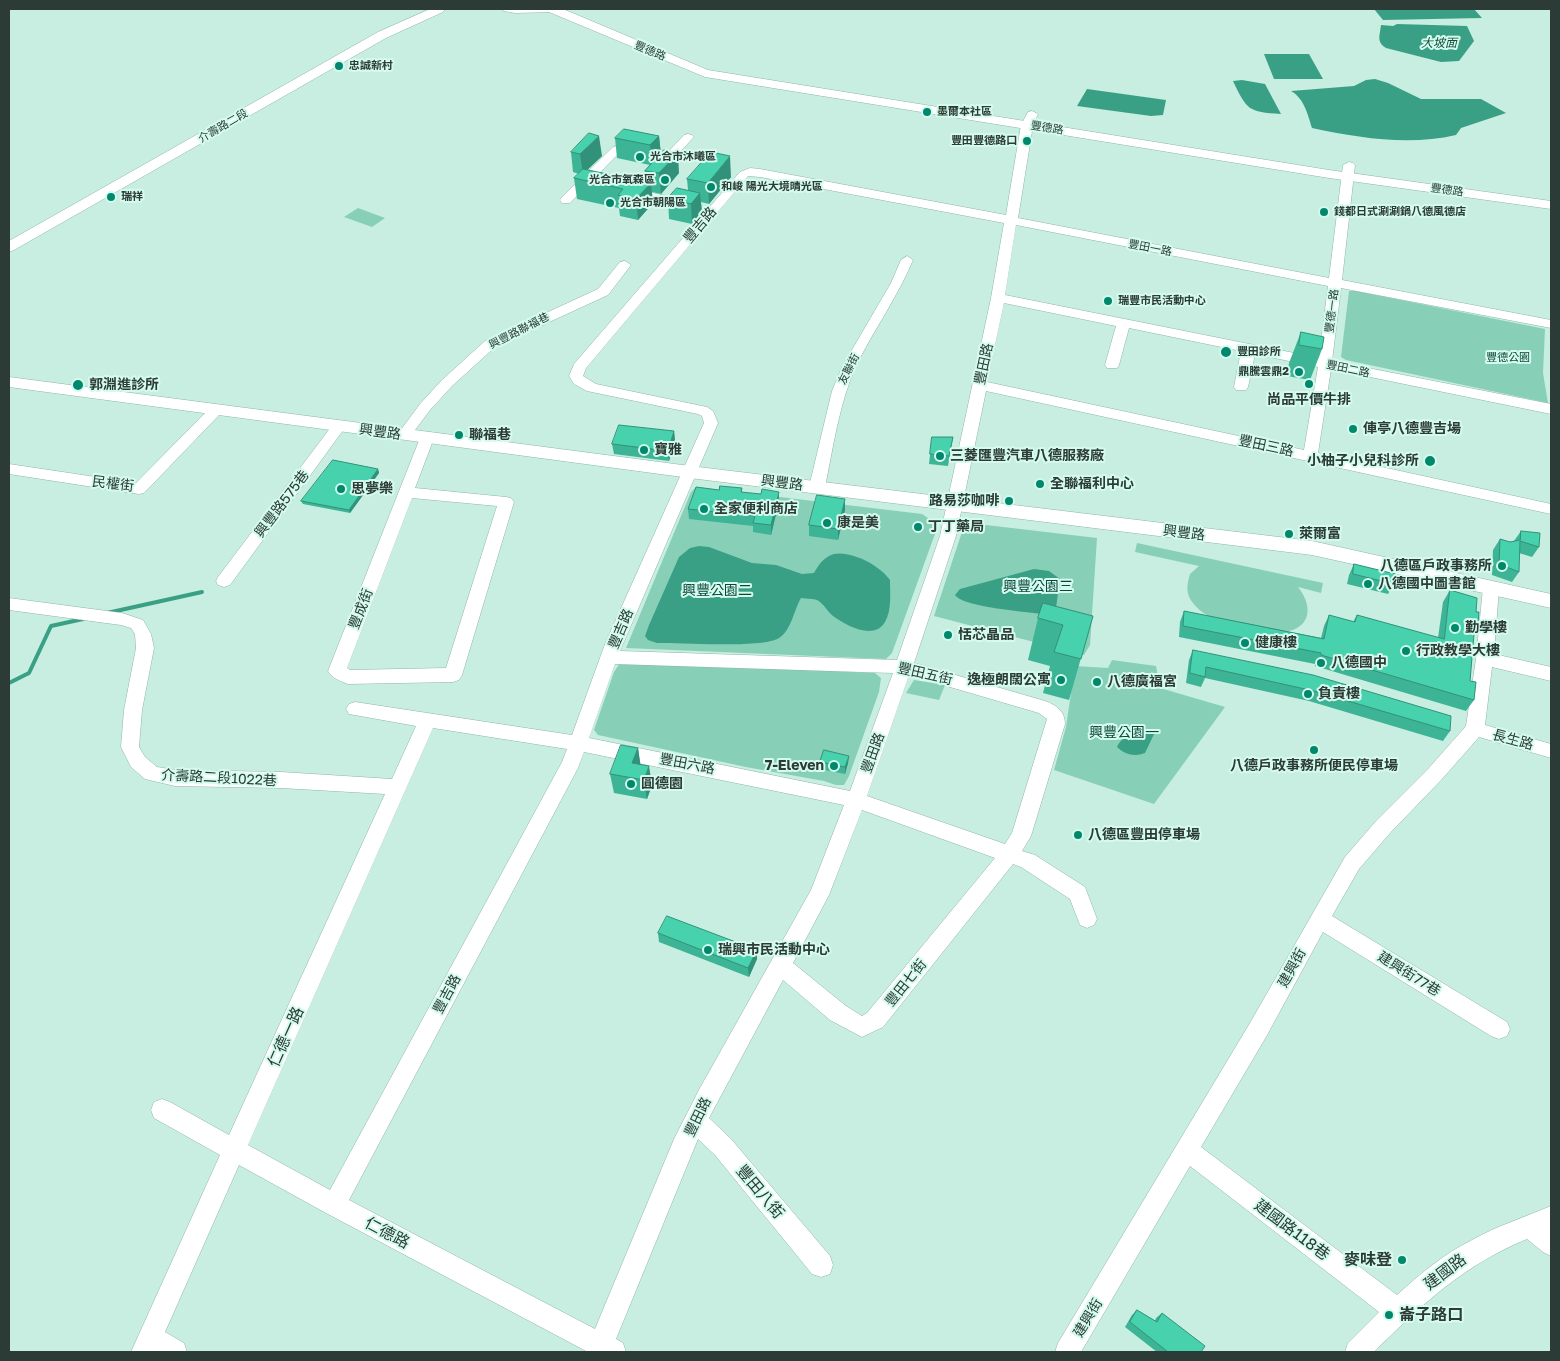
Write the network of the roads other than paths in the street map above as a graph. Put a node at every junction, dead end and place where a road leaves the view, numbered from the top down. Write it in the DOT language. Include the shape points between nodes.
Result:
graph roads {
  1 [pos="439,9"];
  2 [pos="507,9"];
  3 [pos="554,9"];
  4 [pos="592,12"];
  5 [pos="1030,119"];
  6 [pos="688,137"];
  7 [pos="617,149"];
  8 [pos="1348,171"];
  9 [pos="750,172"];
  10 [pos="584,183"];
  11 [pos="601,186"];
  12 [pos="642,186"];
  13 [pos="618,190"];
  14 [pos="1551,192"];
  15 [pos="566,200"];
  16 [pos="1551,205"];
  17 [pos="713,210"];
  18 [pos="1011,221"];
  19 [pos="9,247"];
  20 [pos="907,260"];
  21 [pos="625,265"];
  22 [pos="1335,283"];
  23 [pos="998,298"];
  24 [pos="1124,323"];
  25 [pos="1551,324"];
  26 [pos="1249,348"];
  27 [pos="1325,364"];
  28 [pos="1112,365"];
  29 [pos="9,382"];
  30 [pos="980,385"];
  31 [pos="1241,387"];
  32 [pos="1551,409"];
  33 [pos="216,410"];
  34 [pos="339,426"];
  35 [pos="404,435"];
  36 [pos="427,438"];
  37 [pos="1310,456"];
  38 [pos="9,469"];
  39 [pos="690,472"];
  40 [pos="817,487"];
  41 [pos="406,492"];
  42 [pos="955,504"];
  43 [pos="1551,509"];
  44 [pos="224,581"];
  45 [pos="1491,588"];
  46 [pos="1551,601"];
  47 [pos="9,604"];
  48 [pos="609,657"];
  49 [pos="1486,659"];
  50 [pos="904,667"];
  51 [pos="1551,674"];
  52 [pos="355,709"];
  53 [pos="427,721"];
  54 [pos="1475,729"];
  55 [pos="578,744"];
  56 [pos="1551,751"];
  57 [pos="398,787"];
  58 [pos="856,800"];
  59 [pos="1009,855"];
  60 [pos="1087,919"];
  61 [pos="1319,919"];
  62 [pos="781,966"];
  63 [pos="1499,1029"];
  64 [pos="162,1110"];
  65 [pos="696,1122"];
  66 [pos="236,1149"];
  67 [pos="1187,1150"];
  68 [pos="334,1205"];
  69 [pos="1541,1223"];
  70 [pos="1551,1244"];
  71 [pos="821,1265"];
  72 [pos="1398,1311"];
  73 [pos="147,1344"];
  74 [pos="604,1350"];
  75 [pos="175,1352"];
  76 [pos="1067,1352"];
  77 [pos="1357,1352"];
  1 -- 19 [label="main road, 介壽路二段" via="382,35"];
  2 -- 3 [label="street, 豐德路"];
  3 -- 5 [label="main road, 豐德路" via="705,73"];
  4 -- 5 [label="main road, 豐德路" via="715,64"];
  5 -- 8 [label="main road, 豐德路"];
  5 -- 18 [label="street, 豐田路"];
  6 -- 12 [label="street"];
  7 -- 10 [label="street"];
  8 -- 14 [label="main road, 豐德路"];
  8 -- 16 [label="main road, 豐德路"];
  8 -- 22 [label="street, 豐德一路"];
  9 -- 17 [label="street, 豐吉路" via="738,179"];
  9 -- 18 [label="street, 豐田一路"];
  10 -- 11 [label="street"];
  10 -- 15 [label="street"];
  12 -- 13 [label="street"];
  12 -- 17 [label="street"];
  17 -- 39 [label="street, 豐吉路" via="579,367 576,376 592,388 702,410 708,414 711,423"];
  18 -- 22 [label="street, 豐田一路"];
  18 -- 23 [label="street, 豐田路"];
  20 -- 40 [label="street, 友聯街" via="838,391"];
  21 -- 35 [label="street, 興豐路聯福巷" via="603,292 490,344 447,383"];
  22 -- 25 [label="street, 豐田一路"];
  22 -- 27 [label="street, 豐德一路"];
  23 -- 24 [label="street, 豐田二路"];
  23 -- 30 [label="street, 豐田路"];
  24 -- 26 [label="street, 豐田二路"];
  24 -- 28 [label="street"];
  26 -- 27 [label="street, 豐田二路"];
  26 -- 31 [label="street"];
  27 -- 32 [label="street, 豐田二路"];
  27 -- 37 [label="street, 豐德一路"];
  29 -- 33 [label="main road, 興豐路"];
  30 -- 37 [label="street, 豐田三路"];
  30 -- 42 [label="street, 豐田路"];
  33 -- 34 [label="main road, 興豐路"];
  33 -- 38 [label="street, 民權街" via="139,489"];
  34 -- 35 [label="main road, 興豐路"];
  34 -- 44 [label="street, 興豐路575巷"];
  35 -- 36 [label="main road, 興豐路"];
  36 -- 39 [label="main road, 興豐路"];
  36 -- 41 [label="street, 豐成街"];
  37 -- 43 [label="street, 豐田三路"];
  39 -- 40 [label="main road, 興豐路"];
  39 -- 48 [label="street, 豐吉路"];
  40 -- 42 [label="main road, 興豐路"];
  41 -- 41 [label="street, 豐成街" via="337,670 348,677 453,675 506,502"];
  42 -- 45 [label="main road, 興豐路" via="1312,548"];
  42 -- 50 [label="street, 豐田路" via="948,536"];
  45 -- 46 [label="main road, 興豐路"];
  45 -- 49 [label="street"];
  47 -- 57 [label="street, 介壽路二段1022巷" via="122,619 137,624 143,634 145,648 133,710 130,747 138,762 152,774 175,778"];
  48 -- 50 [label="street, 豐田五街"];
  48 -- 55 [label="street, 豐吉路"];
  49 -- 51 [label="street"];
  49 -- 54 [label="street"];
  50 -- 58 [label="street, 豐田路"];
  50 -- 59 [label="street, 豐田五街" via="1054,713 1056,724 1022,836"];
  52 -- 53 [label="street, 豐田六路"];
  53 -- 55 [label="street, 豐田六路"];
  53 -- 57 [label="street, 仁德一路"];
  54 -- 56 [label="street, 長生路"];
  54 -- 61 [label="street, 建興街" via="1352,863"];
  55 -- 58 [label="street, 豐田六路"];
  55 -- 68 [label="street, 豐吉路" via="572,762"];
  57 -- 66 [label="street, 仁德一路"];
  58 -- 59 [label="street, 豐田六路"];
  58 -- 62 [label="street, 豐田路" via="820,895"];
  59 -- 60 [label="street, 豐田六路" via="1028,860 1078,893"];
  59 -- 62 [label="street, 豐田七街" via="870,1024 862,1027 838,1014"];
  61 -- 63 [label="street, 建興街77巷"];
  61 -- 67 [label="street, 建興街"];
  62 -- 65 [label="street, 豐田路"];
  64 -- 66 [label="street, 仁德路"];
  65 -- 71 [label="street, 豐田八街" via="723,1147"];
  65 -- 74 [label="street, 豐田路" via="664,1189"];
  66 -- 68 [label="street, 仁德路"];
  66 -- 73 [label="street, 仁德一路"];
  67 -- 72 [label="street, 建國路118巷"];
  67 -- 76 [label="street, 建興街"];
  68 -- 74 [label="street, 仁德路"];
  69 -- 70 [label="street"];
  69 -- 72 [label="street, 建國路" via="1472,1252 1443,1271"];
  72 -- 77 [label="street, 建國路"];
  73 -- 75 [label="street"];
}
